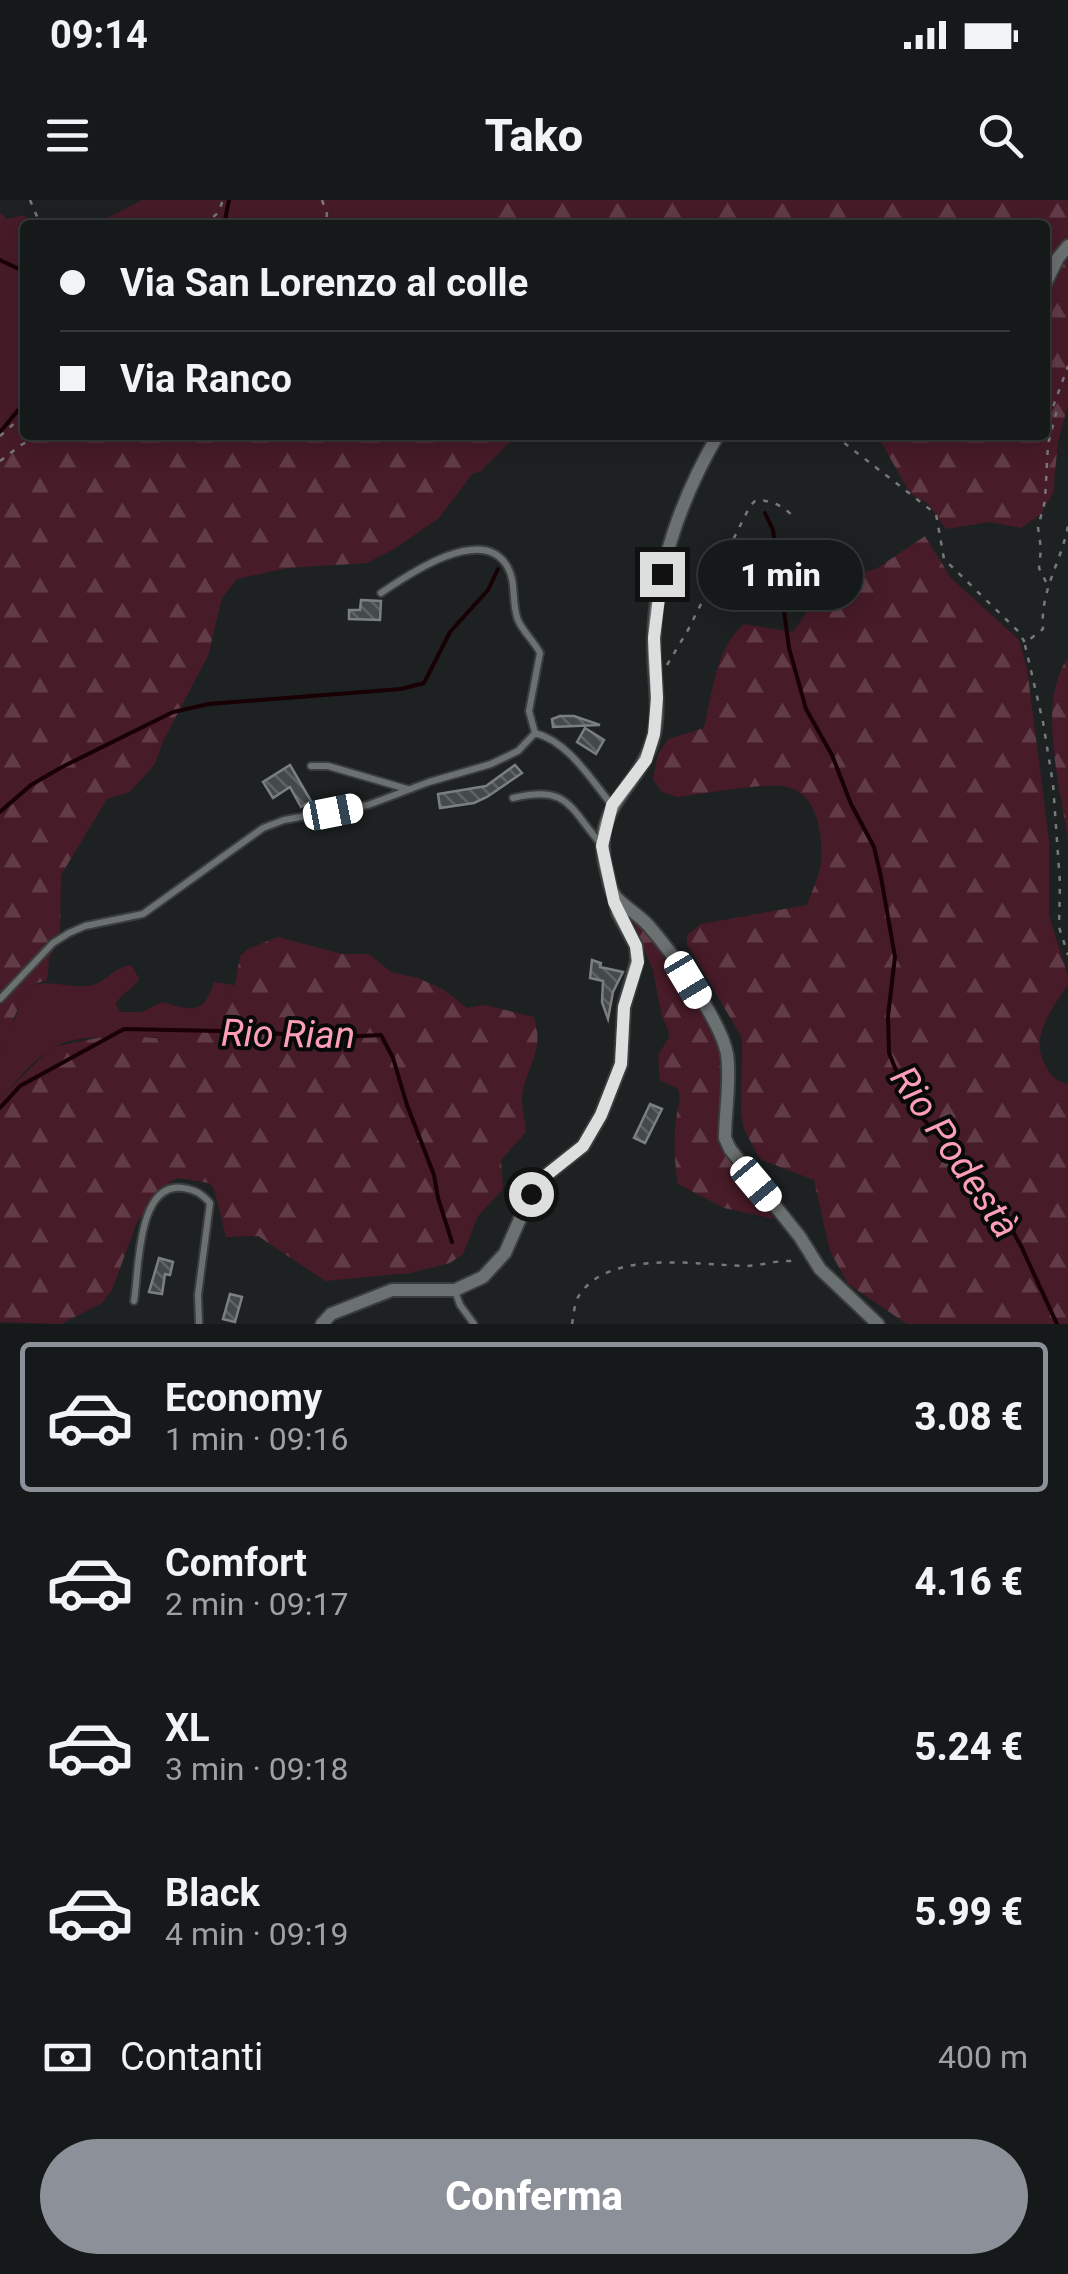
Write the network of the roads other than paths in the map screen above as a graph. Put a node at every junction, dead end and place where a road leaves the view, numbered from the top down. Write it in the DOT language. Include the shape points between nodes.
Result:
graph roads {
  1 [pos="1068,246"];
  2 [pos="1050,274"];
  3 [pos="715,440"];
  4 [pos="381,593"];
  5 [pos="534,734"];
  6 [pos="312,766"];
  7 [pos="409,790"];
  8 [pos="514,798"];
  9 [pos="612,805"];
  10 [pos="602,846"];
  11 [pos="614,894"];
  12 [pos="0,998"];
  13 [pos="454,1290"];
  14 [pos="134,1301"];
  15 [pos="199,1324"];
  16 [pos="322,1324"];
  17 [pos="474,1324"];
  18 [pos="878,1324"];
  1 -- 2 [label="street"];
  3 -- 9 [label="street" via="684,509 656,599 654,734 646,760"];
  4 -- 5 [label="lane" via="452,555 496,552 511,575 518,619 540,653 529,711"];
  5 -- 7 [label="lane" via="491,764"];
  5 -- 9 [label="lane" via="580,765"];
  6 -- 7 [label="lane"];
  7 -- 12 [label="lane" via="263,828 143,914 69,933"];
  8 -- 10 [label="lane" via="540,792 568,802"];
  9 -- 10 [label="street"];
  10 -- 11 [label="street"];
  11 -- 13 [label="street" via="638,962 624,1007 621,1064 608,1099 583,1146 531,1194 505,1253 483,1278"];
  11 -- 18 [label="street" via="673,957 724,1041 725,1138 820,1270"];
  13 -- 16 [label="street" via="392,1290"];
  13 -- 17 [label="lane"];
  14 -- 15 [label="lane" via="148,1213 168,1190 201,1193 210,1203"];
}
